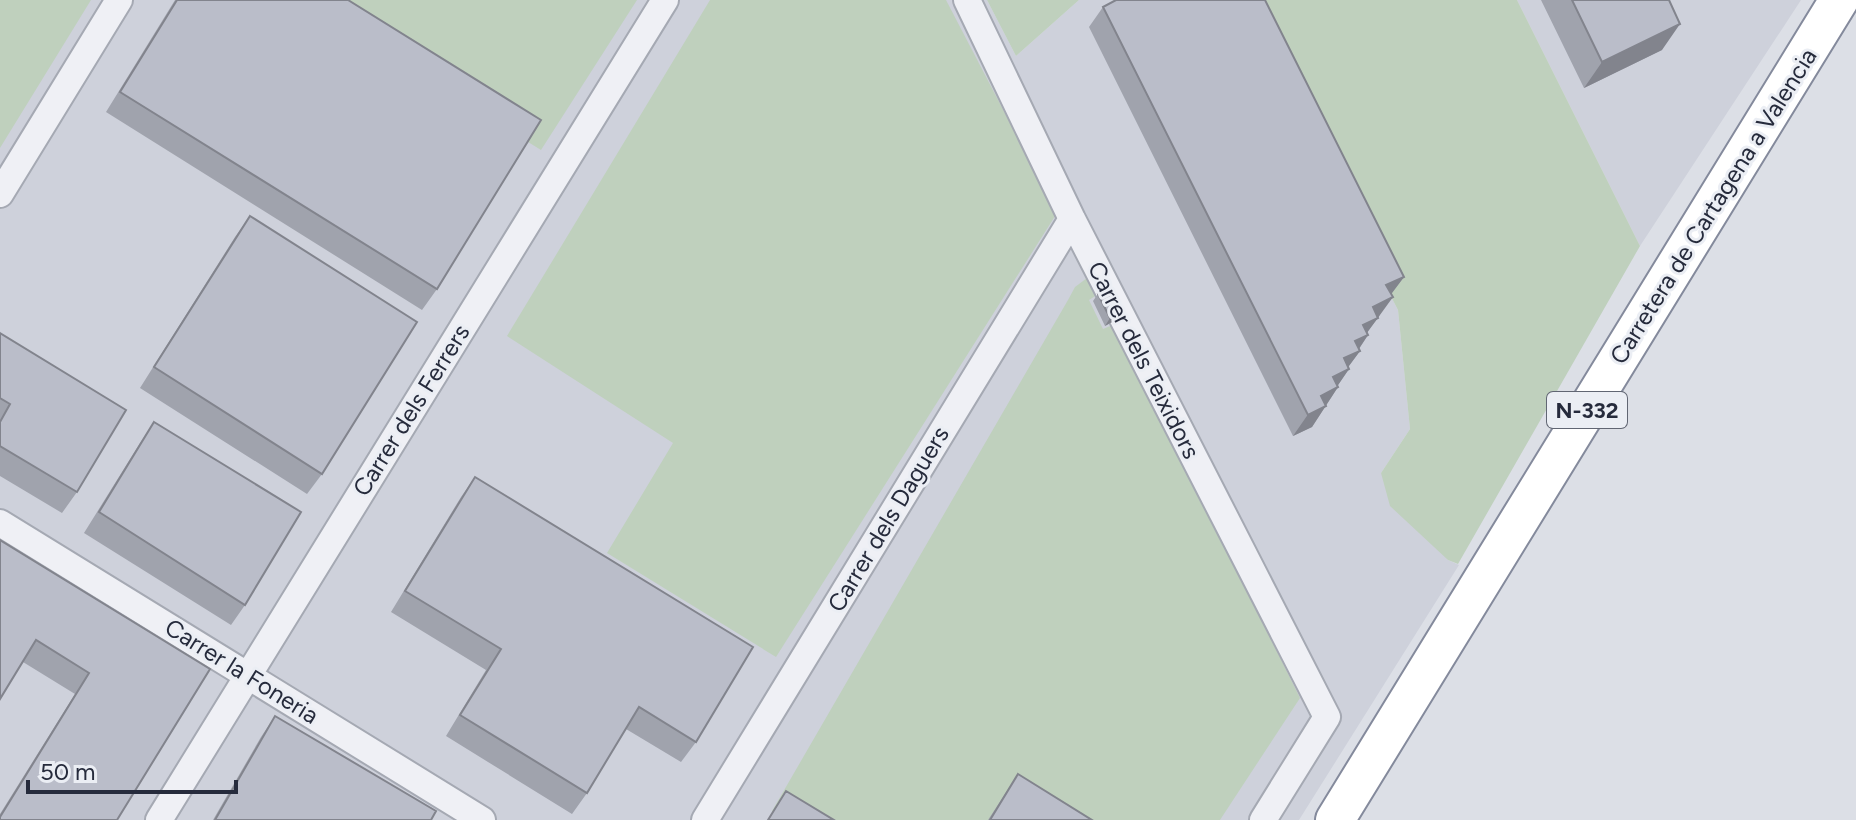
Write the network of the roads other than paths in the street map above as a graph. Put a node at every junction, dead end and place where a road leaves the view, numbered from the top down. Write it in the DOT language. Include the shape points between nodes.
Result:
graph roads {
  1 [pos="119,0"];
  2 [pos="665,0"];
  3 [pos="1839,0"];
  4 [pos="978,3"];
  5 [pos="0,194"];
  6 [pos="1072,219"];
  7 [pos="0,523"];
  8 [pos="248,674"];
  9 [pos="159,820"];
  10 [pos="482,820"];
  11 [pos="705,820"];
  12 [pos="1263,820"];
  13 [pos="1335,820"];
  1 -- 5 [label="street"];
  2 -- 8 [label="street, Carrer dels Ferrers"];
  3 -- 13 [label="highway, Carretera de Cartagena a Valencia / N-332"];
  4 -- 6 [label="street, Carrer dels Teixidors"];
  6 -- 11 [label="street, Carrer dels Daguers"];
  6 -- 12 [label="street, Carrer dels Teixidors" via="1327,717"];
  7 -- 8 [label="street, Carrer la Foneria"];
  8 -- 9 [label="street, Carrer dels Ferrers"];
  8 -- 10 [label="street, Carrer la Foneria"];
}
